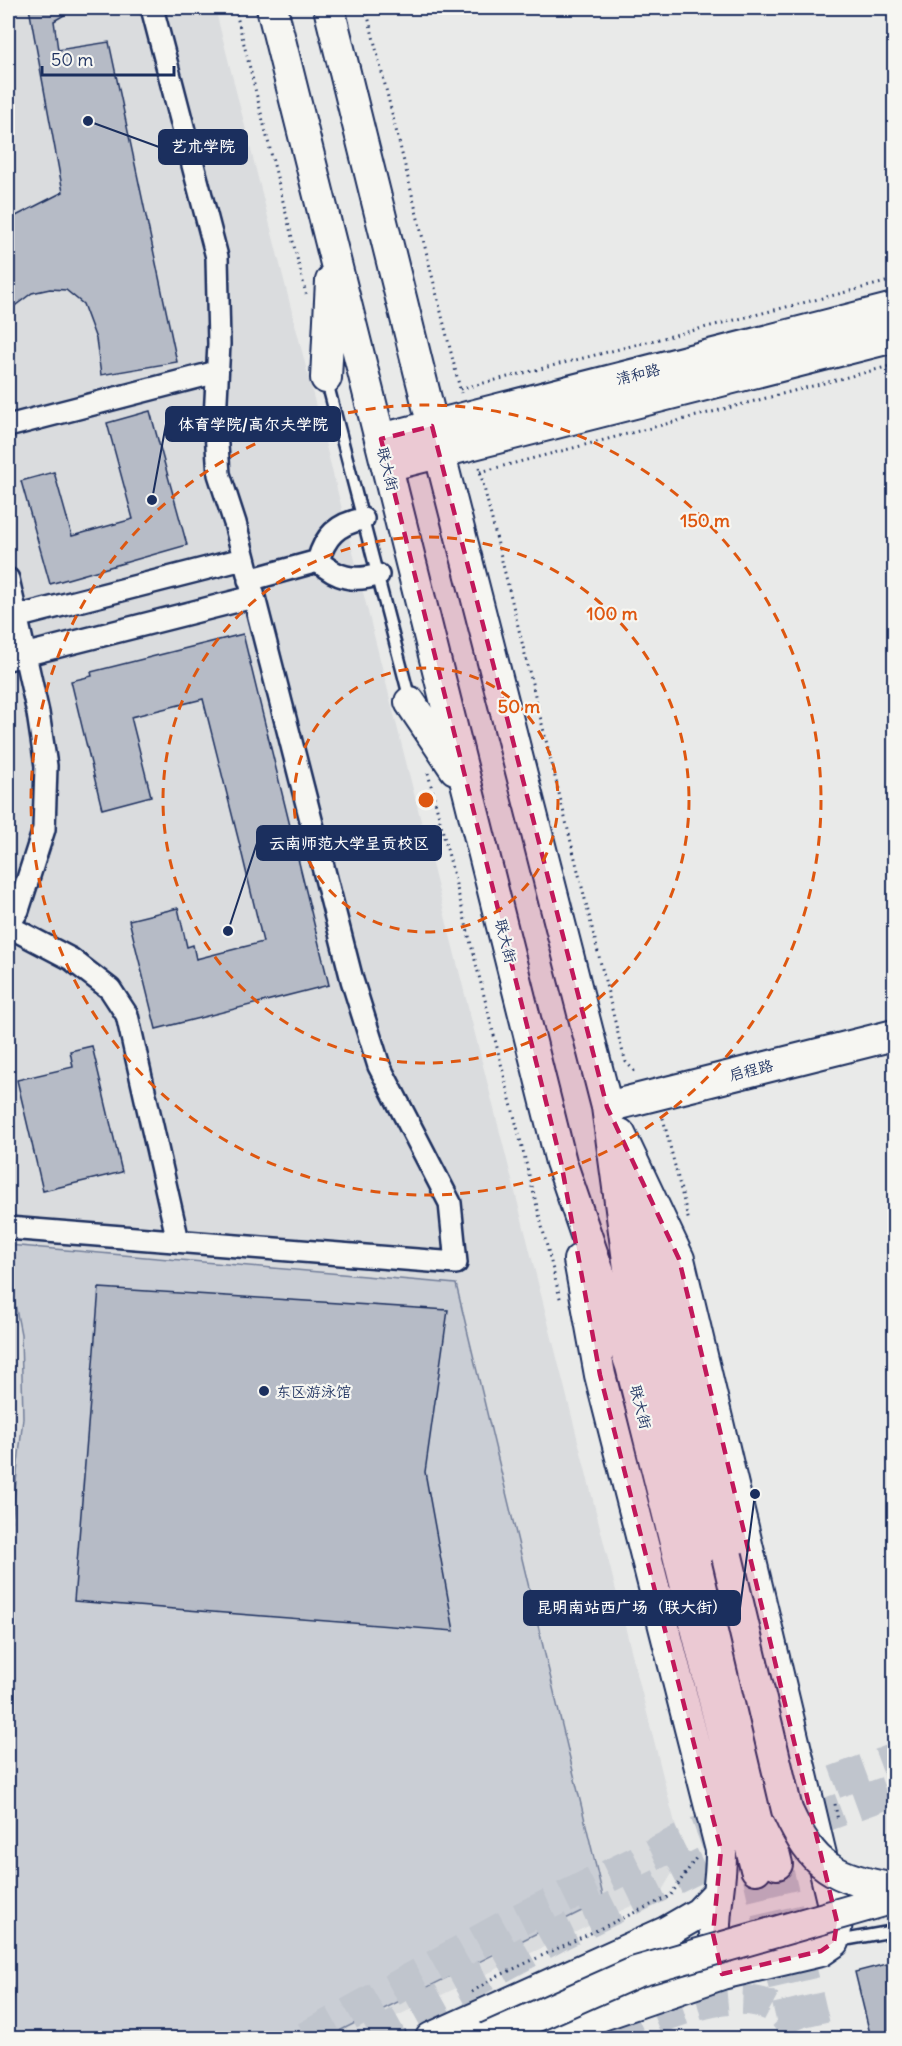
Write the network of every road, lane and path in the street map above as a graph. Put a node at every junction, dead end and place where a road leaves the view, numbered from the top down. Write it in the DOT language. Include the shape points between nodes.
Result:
graph roads {
  1 [pos="152,8"];
  2 [pos="235,8"];
  3 [pos="272,8"];
  4 [pos="329,8"];
  5 [pos="366,8"];
  6 [pos="333,248"];
  7 [pos="894,280"];
  8 [pos="306,297"];
  9 [pos="894,308"];
  10 [pos="894,337"];
  11 [pos="894,365"];
  12 [pos="217,372"];
  13 [pos="326,378"];
  14 [pos="467,416"];
  15 [pos="8,426"];
  16 [pos="435,439"];
  17 [pos="384,452"];
  18 [pos="480,471"];
  19 [pos="363,519"];
  20 [pos="243,559"];
  21 [pos="318,561"];
  22 [pos="378,575"];
  23 [pos="8,579"];
  24 [pos="251,588"];
  25 [pos="12,618"];
  26 [pos="16,657"];
  27 [pos="410,702"];
  28 [pos="428,771"];
  29 [pos="468,789"];
  30 [pos="8,926"];
  31 [pos="894,1035"];
  32 [pos="657,1093"];
  33 [pos="607,1107"];
  34 [pos="561,1162"];
  35 [pos="8,1228"];
  36 [pos="691,1231"];
  37 [pos="178,1241"];
  38 [pos="562,1306"];
  39 [pos="833,1794"];
  40 [pos="836,1827"];
  41 [pos="699,1853"];
  42 [pos="894,1889"];
  43 [pos="716,1895"];
  44 [pos="894,1898"];
  45 [pos="832,1899"];
  46 [pos="894,1910"];
  47 [pos="894,1930"];
  48 [pos="834,1942"];
  49 [pos="722,1974"];
  50 [pos="465,1997"];
  51 [pos="425,2032"];
  52 [pos="388,2038"];
  53 [pos="488,2038"];
  54 [pos="550,2038"];
  1 -- 12 [label="street" via="218,257"];
  2 -- 8 [label="path"];
  3 -- 6 [label="main road, 联大街"];
  4 -- 16 [label="main road, 联大街"];
  5 -- 14 [label="path"];
  6 -- 13 [label="main road"];
  6 -- 17 [label="main road, 联大街"];
  7 -- 14 [label="path"];
  9 -- 14 [label="main road, 清和路"];
  10 -- 14 [label="main road, 清和路"];
  11 -- 18 [label="path"];
  12 -- 15 [label="street"];
  12 -- 20 [label="street" via="219,474"];
  13 -- 19 [label="lane"];
  14 -- 16 [label="main road, 清和路"];
  14 -- 18 [label="path"];
  16 -- 17 [label="main road, 清和路"];
  16 -- 33 [label="main road, 联大街"];
  17 -- 29 [label="main road, 联大街"];
  18 -- 32 [label="path" via="621,1046 626,1062 638,1075 651,1076"];
  19 -- 21 [label="street" via="332,531 322,545"];
  19 -- 22 [label="lane"];
  20 -- 24 [label="street"];
  20 -- 25 [label="street"];
  21 -- 22 [label="street" via="345,579"];
  21 -- 24 [label="street"];
  22 -- 27 [label="lane"];
  23 -- 25 [label="street"];
  24 -- 26 [label="street"];
  24 -- 37 [label="street" via="352,980 379,1066 450,1203 456,1263"];
  25 -- 26 [label="street"];
  26 -- 30 [label="street" via="46,766 44,829 18,910"];
  27 -- 29 [label="main road"];
  28 -- 38 [label="path"];
  29 -- 34 [label="main road, 联大街"];
  30 -- 37 [label="street" via="79,965 110,989 127,1015"];
  31 -- 32 [label="main road, 启程路"];
  32 -- 33 [label="main road, 启程路"];
  32 -- 36 [label="path"];
  33 -- 34 [label="main road, 联大街" via="629,1268 766,1866 631,1366"];
  33 -- 42 [label="main road, bridge" via="656,1264 787,1810 801,1841 827,1868 856,1882"];
  33 -- 45 [label="main road" via="679,1259"];
  34 -- 43 [label="main road" via="600,1375 721,1850"];
  35 -- 37 [label="street"];
  39 -- 40 [label="path"];
  41 -- 50 [label="path" via="670,1896 492,1979"];
  43 -- 49 [label="main road" via="713,1934"];
  43 -- 51 [label="main road" via="699,1913 666,1932"];
  44 -- 53 [label="main road, bridge" via="636,1972"];
  45 -- 46 [label="lane" via="861,1913"];
  45 -- 48 [label="main road" via="837,1922"];
  47 -- 48 [label="lane"];
  48 -- 49 [label="main road" via="821,1951"];
  49 -- 54 [label="main road" via="602,2015"];
  51 -- 52 [label="path"];
}
